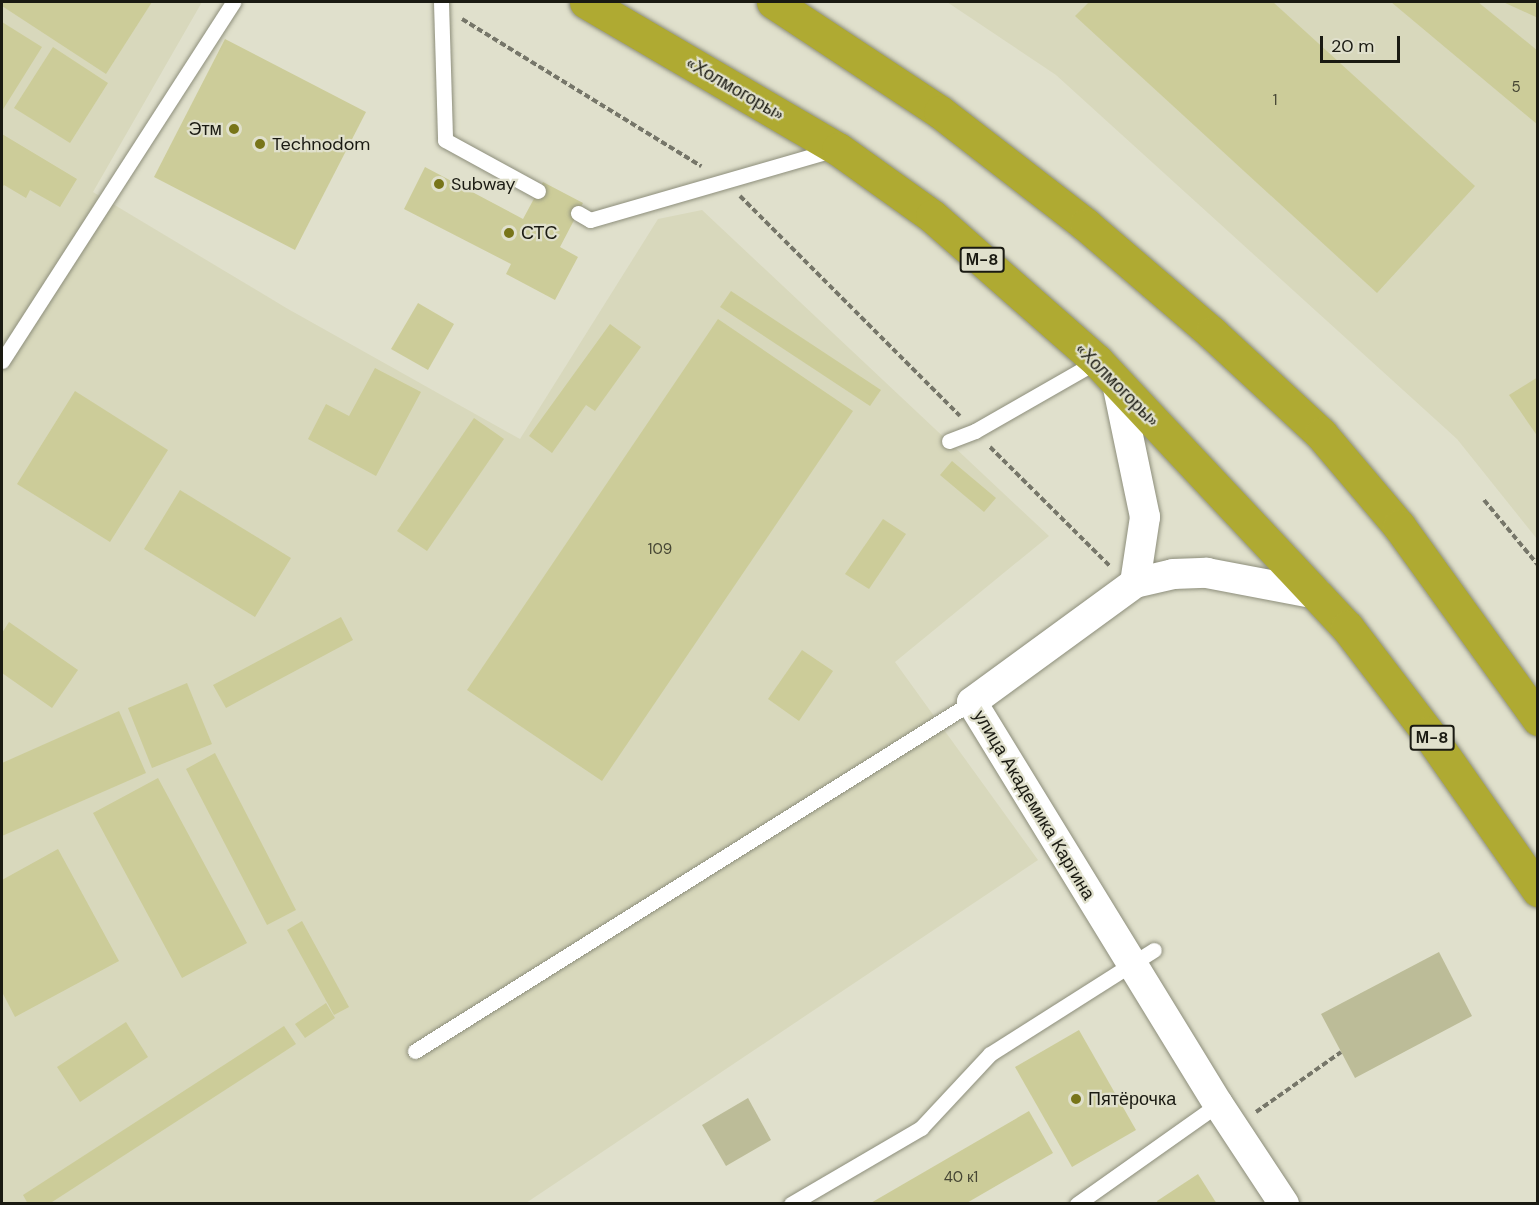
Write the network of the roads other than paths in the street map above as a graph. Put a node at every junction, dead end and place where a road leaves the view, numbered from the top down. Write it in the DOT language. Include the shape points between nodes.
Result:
graph roads {
  1 [pos="233,2"];
  2 [pos="586,2"];
  3 [pos="773,2"];
  4 [pos="442,4"];
  5 [pos="838,149"];
  6 [pos="538,191"];
  7 [pos="578,213"];
  8 [pos="2,361"];
  9 [pos="1107,372"];
  10 [pos="948,441"];
  11 [pos="1125,577"];
  12 [pos="1317,594"];
  13 [pos="972,702"];
  14 [pos="1538,719"];
  15 [pos="1538,890"];
  16 [pos="1144,958"];
  17 [pos="415,1051"];
  18 [pos="1226,1116"];
  19 [pos="791,1203"];
  20 [pos="1077,1203"];
  21 [pos="1284,1203"];
  1 -- 8 [label="lane"];
  2 -- 5 [label="highway, «Холмогоры» / М-8"];
  3 -- 14 [label="highway" via="940,112 1086,225 1212,333 1321,434 1399,526"];
  4 -- 6 [label="lane" via="445,140"];
  5 -- 7 [label="lane" via="590,220"];
  5 -- 9 [label="highway, «Холмогоры» / М-8" via="932,216"];
  9 -- 10 [label="lane"];
  9 -- 11 [label="street" via="1145,517"];
  9 -- 12 [label="highway, «Холмогоры» / М-8"];
  11 -- 12 [label="street, улица Академика Каргина" via="1207,573"];
  11 -- 13 [label="street, улица Академика Каргина"];
  12 -- 15 [label="highway, «Холмогоры» / М-8" via="1428,733"];
  13 -- 16 [label="street, улица Академика Каргина"];
  13 -- 17 [label="lane"];
  16 -- 18 [label="street, улица Академика Каргина"];
  16 -- 19 [label="lane" via="990,1054 921,1128"];
  18 -- 20 [label="lane"];
  18 -- 21 [label="street, улица Академика Каргина"];
}
